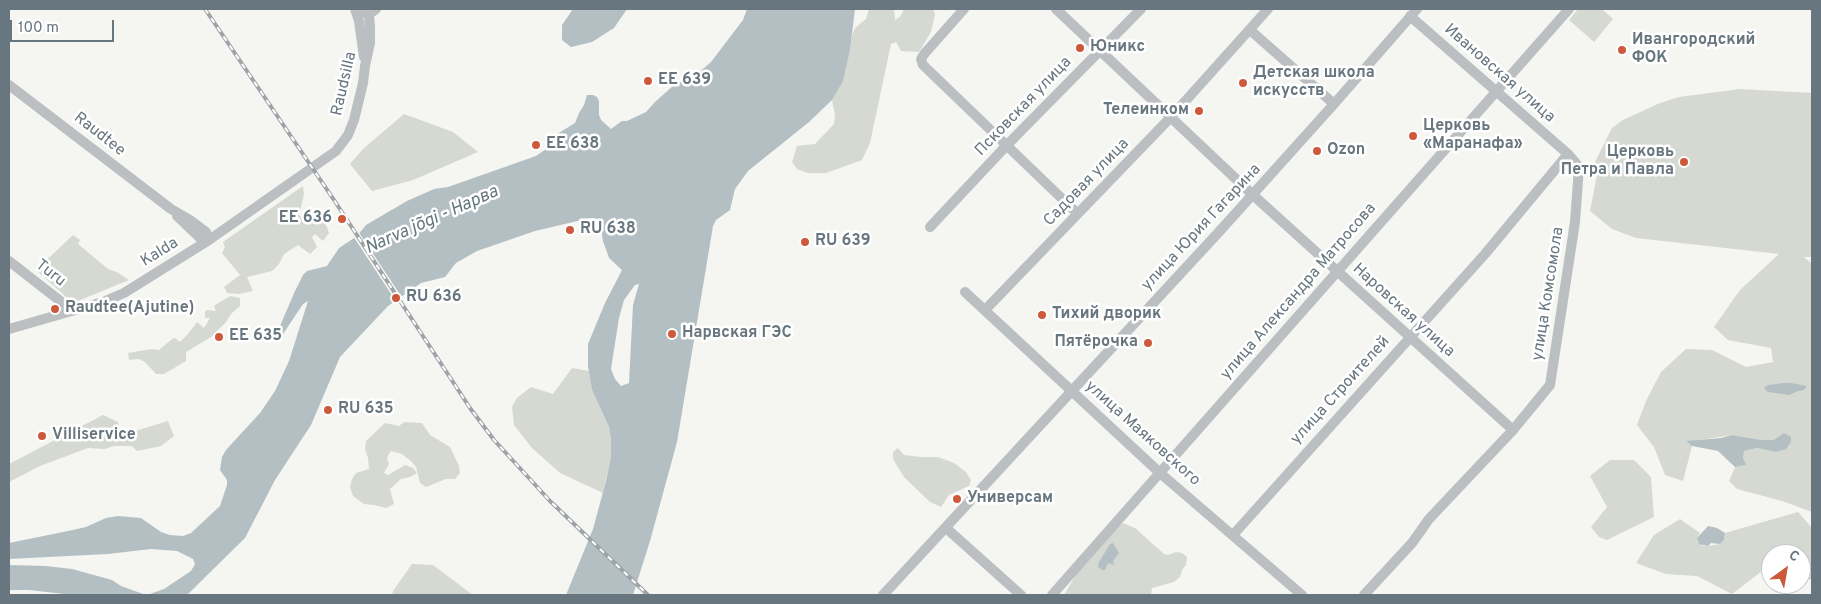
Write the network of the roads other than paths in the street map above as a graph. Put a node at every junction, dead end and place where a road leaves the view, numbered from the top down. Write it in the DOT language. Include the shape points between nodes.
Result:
graph roads {
  1 [pos="964,9"];
  2 [pos="1056,9"];
  3 [pos="1141,9"];
  4 [pos="1268,9"];
  5 [pos="1569,9"];
  6 [pos="1413,13"];
  7 [pos="364,14"];
  8 [pos="1250,30"];
  9 [pos="1101,50"];
  10 [pos="9,85"];
  11 [pos="1494,91"];
  12 [pos="1334,104"];
  13 [pos="1171,117"];
  14 [pos="1007,145"];
  15 [pos="1568,154"];
  16 [pos="311,170"];
  17 [pos="1253,195"];
  18 [pos="1077,213"];
  19 [pos="930,227"];
  20 [pos="209,240"];
  21 [pos="9,261"];
  22 [pos="1337,273"];
  23 [pos="966,292"];
  24 [pos="985,310"];
  25 [pos="73,311"];
  26 [pos="9,329"];
  27 [pos="1409,337"];
  28 [pos="1072,391"];
  29 [pos="1513,430"];
  30 [pos="1160,473"];
  31 [pos="946,528"];
  32 [pos="1233,535"];
  33 [pos="883,595"];
  34 [pos="1022,595"];
  35 [pos="1052,595"];
  36 [pos="1302,595"];
  37 [pos="1364,595"];
  1 -- 14 [label="street" via="921,58 923,65"];
  2 -- 9 [label="street, Наровская улица"];
  3 -- 9 [label="street, Псковская улица"];
  4 -- 8 [label="street, Садовая улица"];
  5 -- 11 [label="street, улица Александра Матросова"];
  6 -- 11 [label="street, Ивановская улица"];
  6 -- 12 [label="street, улица Юрия Гагарина"];
  7 -- 16 [label="street, Raudsilla" via="370,43 357,111 348,135 336,150"];
  8 -- 12 [label="street"];
  8 -- 13 [label="street, Садовая улица"];
  9 -- 13 [label="street, Наровская улица"];
  9 -- 14 [label="street, Псковская улица"];
  10 -- 20 [label="street, Raudtee" via="206,232"];
  11 -- 15 [label="street, Ивановская улица"];
  11 -- 22 [label="street, улица Александра Матросова"];
  12 -- 17 [label="street, улица Юрия Гагарина"];
  13 -- 17 [label="street, Наровская улица"];
  13 -- 18 [label="street, Садовая улица"];
  14 -- 18 [label="street"];
  14 -- 19 [label="street, Псковская улица"];
  15 -- 27 [label="street, улица Строителей" via="1485,254"];
  15 -- 29 [label="street, улица Комсомола" via="1579,167 1575,222 1550,385"];
  16 -- 20 [label="street, Kalda"];
  17 -- 22 [label="street, Наровская улица"];
  17 -- 28 [label="street, улица Юрия Гагарина"];
  18 -- 24 [label="street, Садовая улица"];
  20 -- 25 [label="street, Kalda" via="124,293"];
  21 -- 25 [label="street, Turu"];
  22 -- 27 [label="street, Наровская улица"];
  22 -- 30 [label="street, улица Александра Матросова"];
  23 -- 24 [label="street, улица Маяковского"];
  24 -- 28 [label="street, улица Маяковского"];
  25 -- 26 [label="street, Kalda"];
  27 -- 29 [label="street, Наровская улица"];
  27 -- 32 [label="street, улица Строителей"];
  28 -- 30 [label="street, улица Маяковского"];
  28 -- 31 [label="street, улица Юрия Гагарина"];
  29 -- 37 [label="street, улица Комсомола" via="1428,519 1412,543"];
  30 -- 32 [label="street, улица Маяковского"];
  30 -- 35 [label="street, улица Александра Матросова"];
  31 -- 33 [label="street, улица Юрия Гагарина"];
  31 -- 34 [label="street"];
  32 -- 36 [label="street, улица Маяковского"];
}
